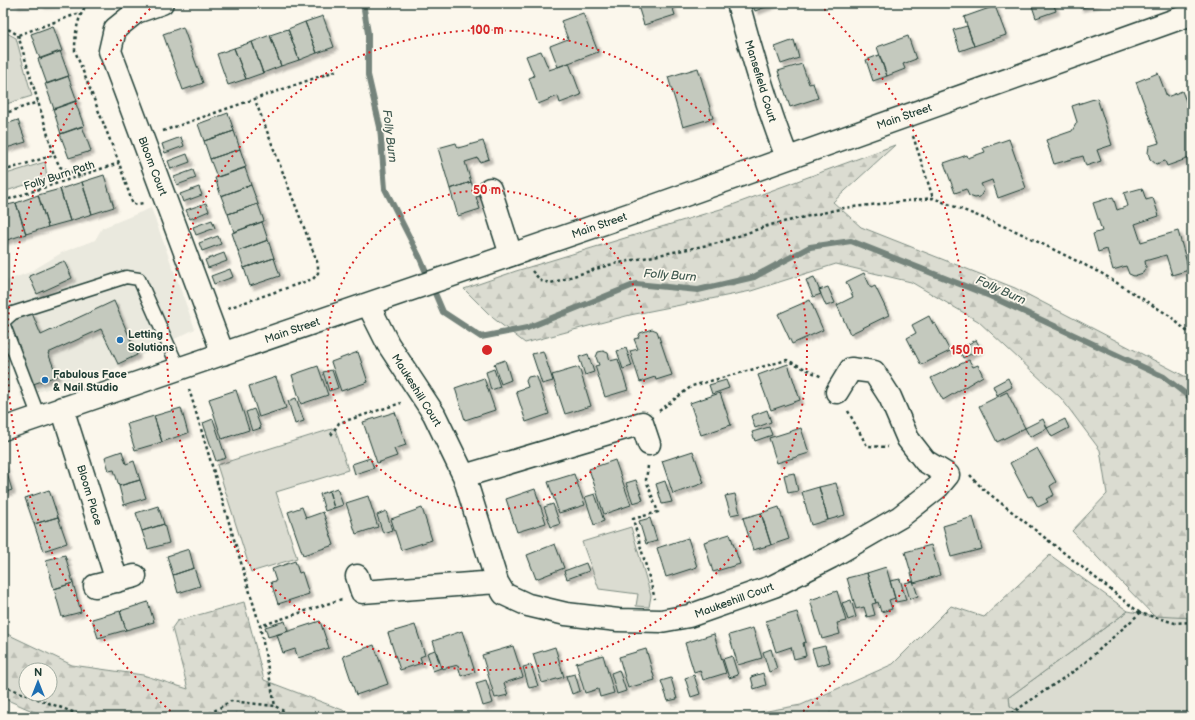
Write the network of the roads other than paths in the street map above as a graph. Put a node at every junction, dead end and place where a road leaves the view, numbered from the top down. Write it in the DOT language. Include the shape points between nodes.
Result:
graph roads {
  1 [pos="162,3"];
  2 [pos="738,3"];
  3 [pos="1192,14"];
  4 [pos="787,157"];
  5 [pos="490,189"];
  6 [pos="516,253"];
  7 [pos="368,304"];
  8 [pos="3,322"];
  9 [pos="223,354"];
  10 [pos="181,368"];
  11 [pos="837,392"];
  12 [pos="62,408"];
  13 [pos="40,417"];
  14 [pos="3,429"];
  15 [pos="649,444"];
  16 [pos="464,476"];
  17 [pos="497,582"];
  18 [pos="360,584"];
  19 [pos="95,586"];
  1 -- 9 [label="street, Bloom Court" via="136,12 115,29 110,51"];
  2 -- 4 [label="street, Mansefield Court" via="756,68"];
  3 -- 4 [label="street, Main Street"];
  4 -- 6 [label="street, Main Street"];
  5 -- 6 [label="street"];
  6 -- 7 [label="street, Main Street"];
  7 -- 9 [label="street, Main Street"];
  7 -- 16 [label="street, Maukeshill Court" via="388,344 434,414"];
  8 -- 10 [label="lane" via="13,313 126,277 139,280"];
  8 -- 13 [label="lane"];
  9 -- 10 [label="street, Main Street"];
  10 -- 12 [label="street, Main Street"];
  11 -- 17 [label="street, Maukeshill Court" via="851,369 874,372 890,397 908,439 926,461 954,471 900,517 831,557 782,582 689,616 661,621 618,620 566,614 528,605 504,594"];
  12 -- 13 [label="street, Main Street"];
  12 -- 19 [label="street, Bloom Place" via="126,579"];
  13 -- 14 [label="street, Main Street"];
  15 -- 16 [label="street" via="642,423"];
  16 -- 17 [label="street, Maukeshill Court"];
  17 -- 18 [label="street"];
}
